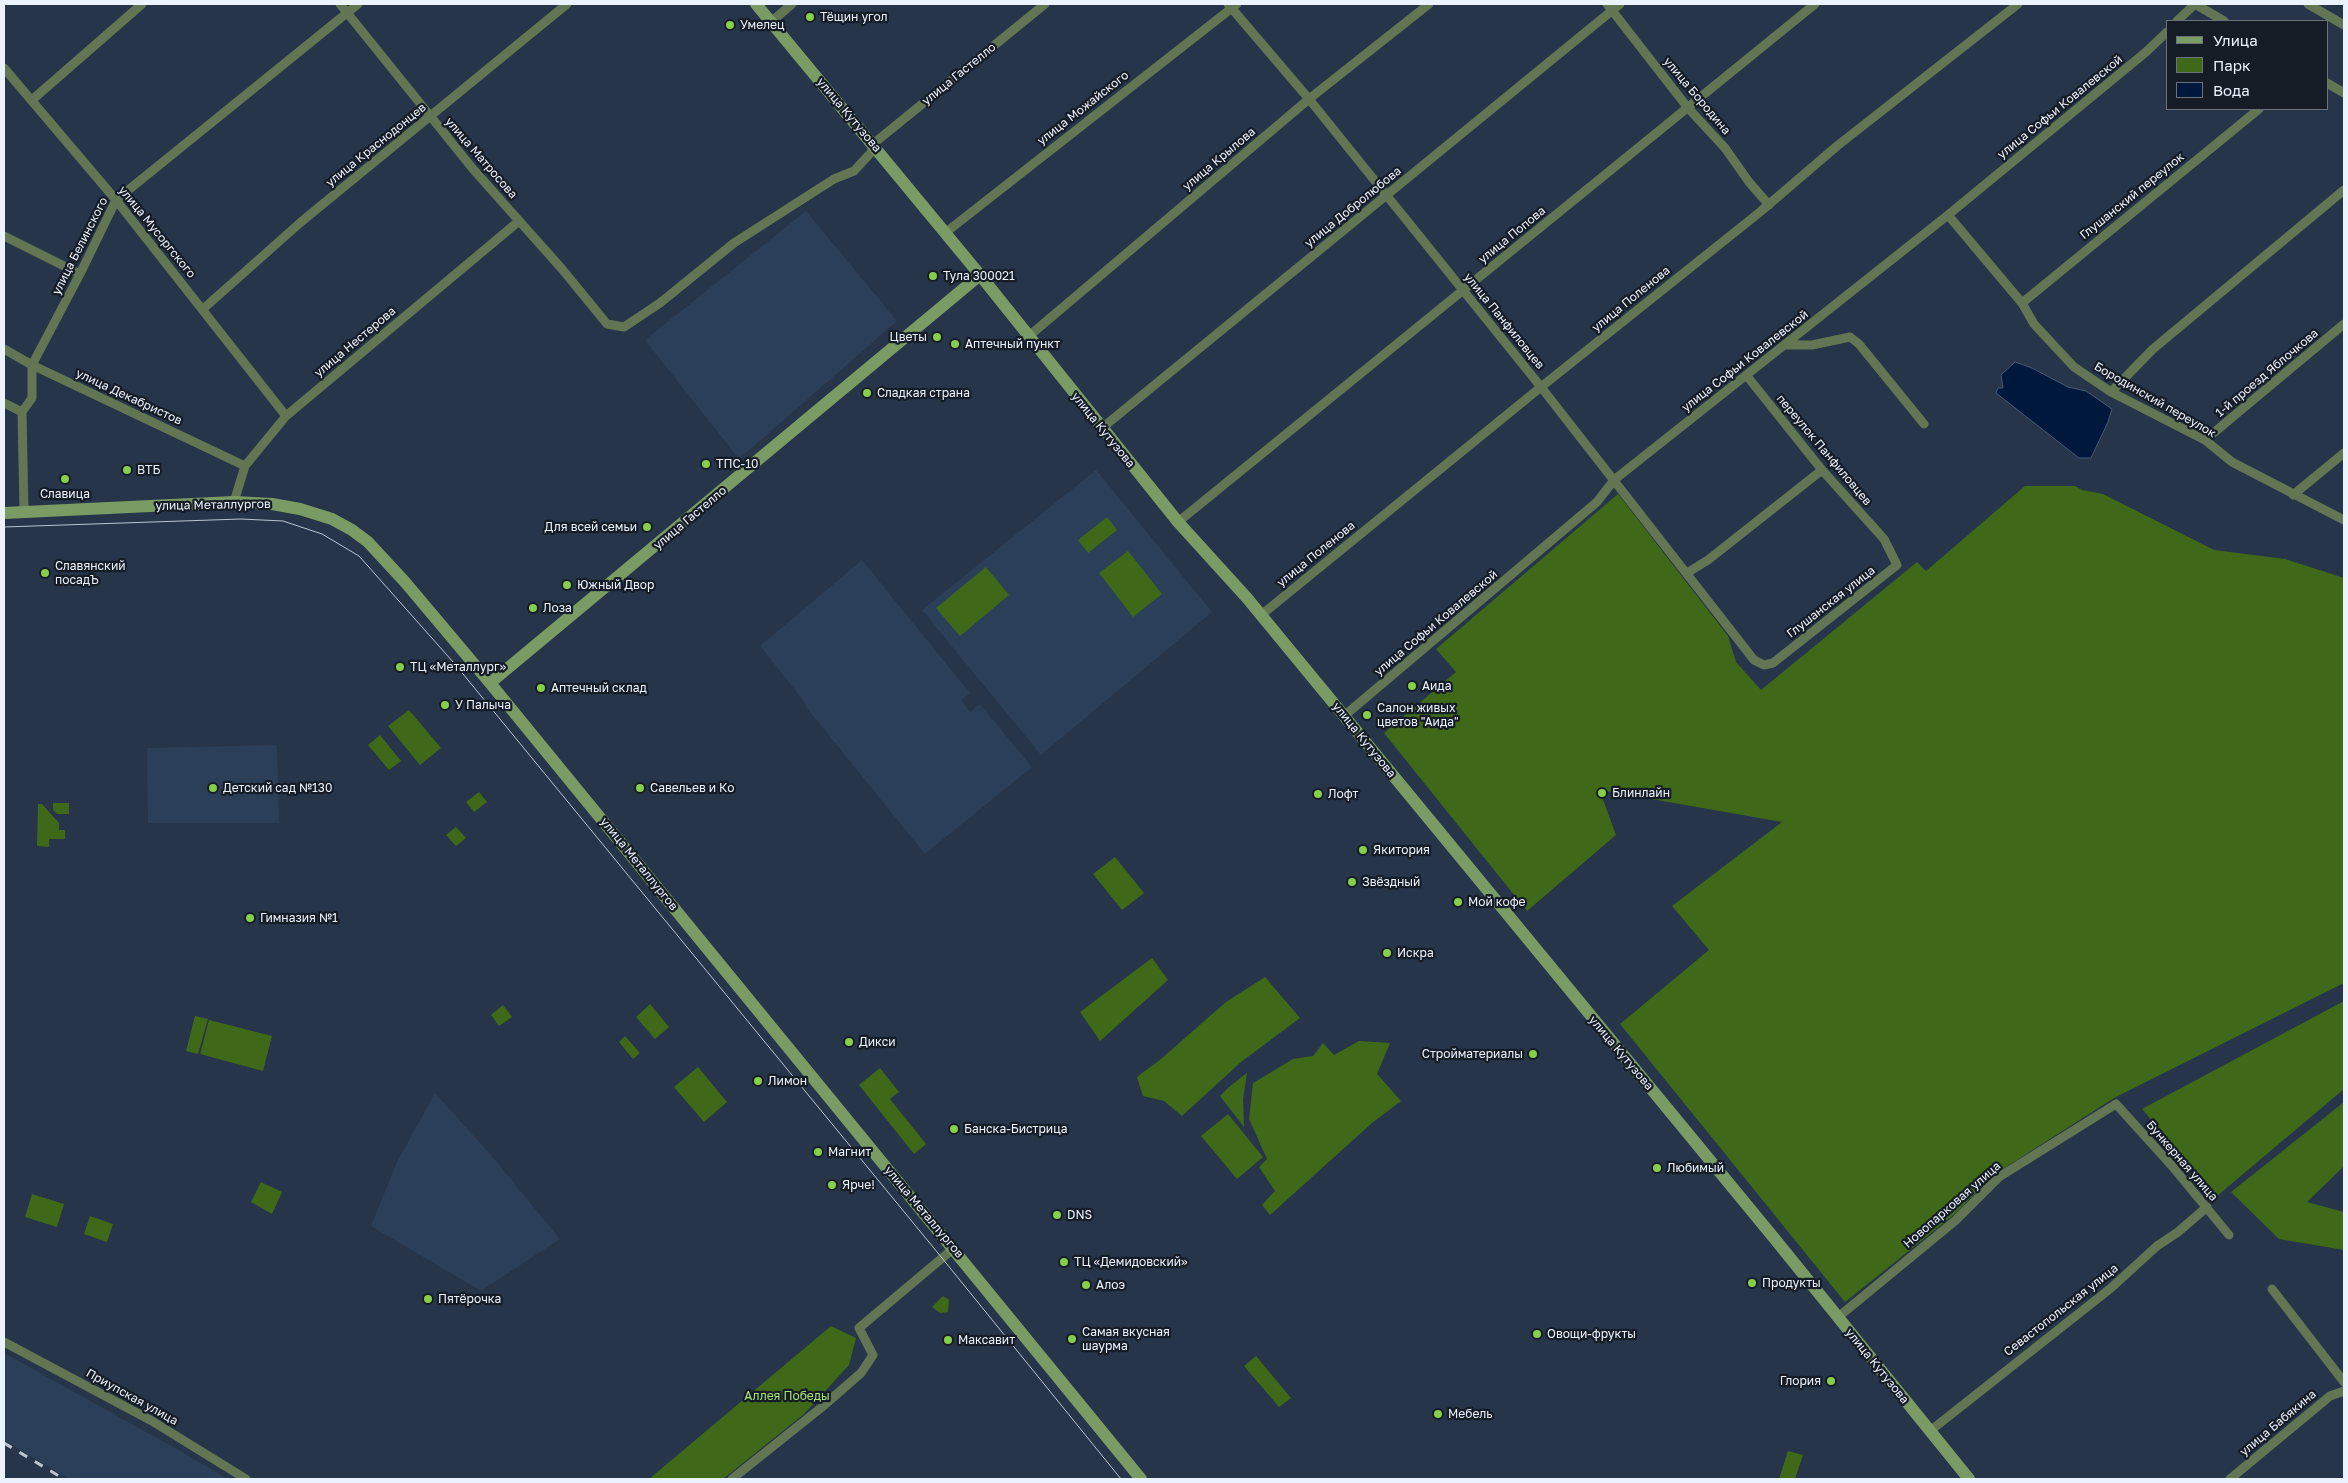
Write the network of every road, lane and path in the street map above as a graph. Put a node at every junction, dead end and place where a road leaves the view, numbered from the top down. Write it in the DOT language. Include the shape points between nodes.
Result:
graph roads {
  1 [pos="142,4"];
  2 [pos="340,4"];
  3 [pos="358,4"];
  4 [pos="568,4"];
  5 [pos="756,4"];
  6 [pos="792,4"];
  7 [pos="1045,4"];
  8 [pos="1429,4"];
  9 [pos="1620,4"];
  10 [pos="1815,4"];
  11 [pos="2018,4"];
  12 [pos="2195,4"];
  13 [pos="2308,4"];
  14 [pos="1232,5"];
  15 [pos="1610,7"];
  16 [pos="347,13"];
  17 [pos="2178,20"];
  18 [pos="2222,20"];
  19 [pos="771,22"];
  20 [pos="2344,25"];
  21 [pos="2166,33"];
  22 [pos="4,68"];
  23 [pos="2328,84"];
  24 [pos="2344,93"];
  25 [pos="1309,99"];
  26 [pos="32,100"];
  27 [pos="1688,108"];
  28 [pos="2258,110"];
  29 [pos="430,117"];
  30 [pos="874,146"];
  31 [pos="2344,190"];
  32 [pos="1386,196"];
  33 [pos="116,200"];
  34 [pos="1769,204"];
  35 [pos="1948,215"];
  36 [pos="519,221"];
  37 [pos="945,233"];
  38 [pos="4,236"];
  39 [pos="80,274"];
  40 [pos="980,275"];
  41 [pos="1463,292"];
  42 [pos="2022,304"];
  43 [pos="203,309"];
  44 [pos="607,324"];
  45 [pos="2344,324"];
  46 [pos="1028,336"];
  47 [pos="1786,345"];
  48 [pos="4,349"];
  49 [pos="32,365"];
  50 [pos="1746,376"];
  51 [pos="1541,387"];
  52 [pos="2111,392"];
  53 [pos="4,403"];
  54 [pos="22,412"];
  55 [pos="286,416"];
  56 [pos="1924,424"];
  57 [pos="1102,428"];
  58 [pos="2205,440"];
  59 [pos="2344,453"];
  60 [pos="245,466"];
  61 [pos="1822,470"];
  62 [pos="1614,480"];
  63 [pos="2293,495"];
  64 [pos="234,502"];
  65 [pos="24,512"];
  66 [pos="4,513"];
  67 [pos="2344,520"];
  68 [pos="1178,522"];
  69 [pos="1884,539"];
  70 [pos="1687,573"];
  71 [pos="1260,616"];
  72 [pos="1754,660"];
  73 [pos="490,683"];
  74 [pos="1344,716"];
  75 [pos="2116,1104"];
  76 [pos="2207,1207"];
  77 [pos="2229,1235"];
  78 [pos="954,1248"];
  79 [pos="2272,1289"];
  80 [pos="1837,1318"];
  81 [pos="4,1342"];
  82 [pos="2344,1382"];
  83 [pos="2344,1391"];
  84 [pos="1930,1431"];
  85 [pos="246,1479"];
  86 [pos="732,1479"];
  87 [pos="1141,1479"];
  88 [pos="1969,1479"];
  89 [pos="2230,1479"];
  1 -- 26 [label="street"];
  2 -- 16 [label="street, улица Матросова"];
  3 -- 16 [label="street, улица Белинского"];
  4 -- 29 [label="street, улица Краснодонцев"];
  5 -- 19 [label="main road, улица Кутузова"];
  6 -- 19 [label="street"];
  7 -- 30 [label="street, улица Гастелло"];
  8 -- 25 [label="street, улица Крылова"];
  9 -- 15 [label="street, улица Добролюбова"];
  10 -- 27 [label="street, улица Попова"];
  11 -- 34 [label="street, улица Поленова" via="1837,146"];
  12 -- 17 [label="street"];
  12 -- 18 [label="street"];
  13 -- 20 [label="street"];
  14 -- 25 [label="street, улица Панфиловцев"];
  14 -- 37 [label="street, улица Можайского"];
  15 -- 27 [label="street, улица Бородина"];
  15 -- 32 [label="street, улица Добролюбова"];
  16 -- 29 [label="street, улица Матросова"];
  16 -- 33 [label="street, улица Белинского"];
  19 -- 30 [label="main road, улица Кутузова"];
  21 -- 35 [label="street, улица Софьи Ковалевской"];
  22 -- 26 [label="street, улица Мусоргского"];
  23 -- 24 [label="street"];
  25 -- 32 [label="street, улица Панфиловцев"];
  25 -- 46 [label="street, улица Крылова"];
  26 -- 33 [label="street, улица Мусоргского"];
  27 -- 34 [label="street, улица Бородина"];
  27 -- 41 [label="street, улица Попова"];
  28 -- 42 [label="street, Глушанский переулок"];
  29 -- 36 [label="street, улица Матросова"];
  29 -- 43 [label="street, улица Краснодонцев" via="301,222"];
  30 -- 37 [label="main road, улица Кутузова"];
  30 -- 44 [label="street, улица Гастелло" via="854,171 834,179 734,243 660,303 624,327"];
  31 -- 52 [label="street" via="2153,349"];
  32 -- 41 [label="street, улица Панфиловцев"];
  32 -- 57 [label="street, улица Добролюбова"];
  33 -- 39 [label="street, улица Белинского"];
  33 -- 43 [label="street, улица Мусоргского"];
  34 -- 51 [label="street, улица Поленова"];
  35 -- 42 [label="street, Бородинский переулок"];
  35 -- 47 [label="street, улица Софьи Ковалевской"];
  36 -- 44 [label="street, улица Матросова"];
  36 -- 55 [label="street, улица Нестерова"];
  37 -- 40 [label="main road, улица Кутузова"];
  38 -- 39 [label="street"];
  39 -- 49 [label="street, улица Белинского"];
  40 -- 46 [label="main road, улица Кутузова"];
  40 -- 73 [label="main road, улица Гастелло"];
  41 -- 51 [label="street, улица Панфиловцев"];
  41 -- 68 [label="street, улица Попова"];
  42 -- 52 [label="street, Бородинский переулок" via="2034,324 2074,367"];
  43 -- 55 [label="street, улица Мусоргского"];
  45 -- 58 [label="street, 1-й проезд Яблочкова"];
  46 -- 57 [label="main road, улица Кутузова"];
  47 -- 50 [label="street, улица Софьи Ковалевской"];
  47 -- 56 [label="street" via="1812,346 1850,337"];
  48 -- 49 [label="street, улица Декабристов"];
  49 -- 54 [label="street, улица Белинского" via="32,398"];
  49 -- 60 [label="street, улица Декабристов"];
  50 -- 61 [label="street, переулок Панфиловцев"];
  50 -- 62 [label="street, улица Софьи Ковалевской"];
  51 -- 62 [label="street, улица Панфиловцев"];
  51 -- 71 [label="street, улица Поленова"];
  52 -- 58 [label="street, Бородинский переулок"];
  53 -- 54 [label="street"];
  54 -- 65 [label="street, улица Белинского"];
  55 -- 60 [label="street, улица Нестерова"];
  57 -- 68 [label="main road, улица Кутузова"];
  58 -- 63 [label="street, Бородинский переулок" via="2232,462"];
  59 -- 63 [label="street"];
  60 -- 64 [label="street, улица Нестерова"];
  61 -- 69 [label="street, переулок Панфиловцев"];
  61 -- 70 [label="street"];
  62 -- 70 [label="street, улица Панфиловцев"];
  62 -- 74 [label="street, улица Софьи Ковалевской" via="1597,502"];
  63 -- 67 [label="street, Бородинский переулок"];
  64 -- 65 [label="main road, улица Металлургов"];
  64 -- 73 [label="main road, улица Металлургов" via="300,509 332,519 352,530 368,542 405,582"];
  65 -- 66 [label="main road, улица Металлургов"];
  68 -- 71 [label="main road, улица Кутузова"];
  69 -- 72 [label="street, Глушанская улица" via="1897,565 1773,663 1764,666"];
  70 -- 72 [label="street, улица Панфиловцев"];
  71 -- 74 [label="main road, улица Кутузова"];
  73 -- 78 [label="main road, улица Металлургов"];
  74 -- 80 [label="main road, улица Кутузова"];
  75 -- 76 [label="street, Бункерная улица"];
  75 -- 80 [label="street, Новопарковая улица" via="1999,1177 1956,1220"];
  76 -- 77 [label="street, Бункерная улица"];
  76 -- 84 [label="street, Севастопольская улица" via="2111,1288"];
  78 -- 86 [label="street" via="859,1328 873,1355 861,1373"];
  78 -- 87 [label="main road, улица Металлургов"];
  79 -- 82 [label="street"];
  80 -- 84 [label="main road, улица Кутузова"];
  81 -- 85 [label="street, Приупская улица" via="152,1421"];
  83 -- 89 [label="street, улица Бабякина" via="2330,1396"];
  84 -- 88 [label="main road, улица Кутузова"];
}
